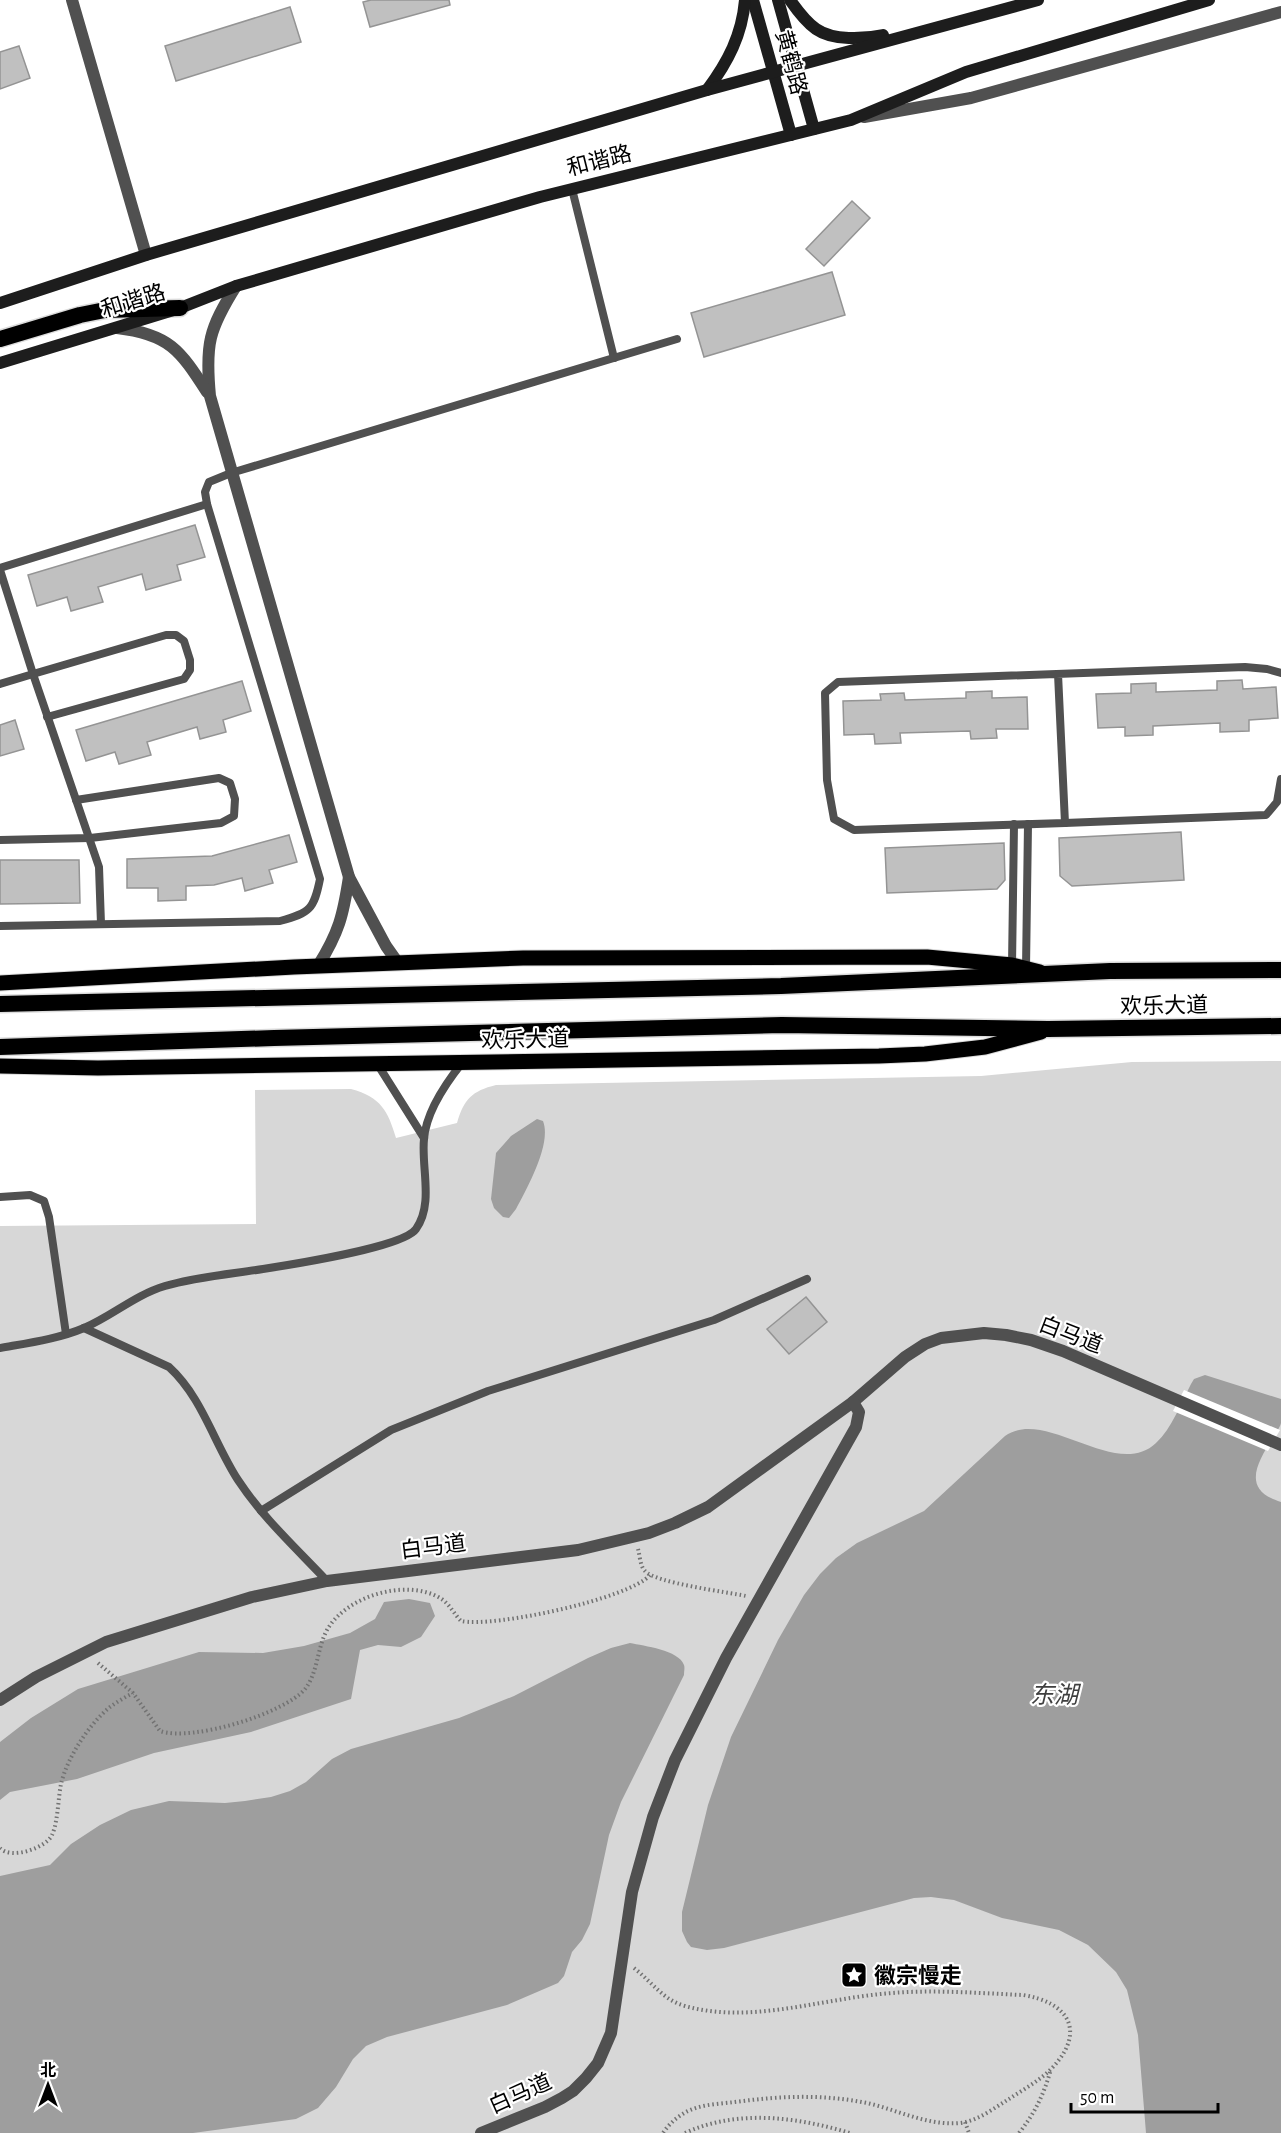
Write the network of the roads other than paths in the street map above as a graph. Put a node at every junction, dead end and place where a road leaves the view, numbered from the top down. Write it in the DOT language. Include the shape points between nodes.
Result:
graph roads {
  1 [pos="72,0"];
  2 [pos="745,0"];
  3 [pos="753,0"];
  4 [pos="778,0"];
  5 [pos="790,0"];
  6 [pos="1038,0"];
  7 [pos="1209,0"];
  8 [pos="1009,4"];
  9 [pos="1281,12"];
  10 [pos="796,65"];
  11 [pos="772,72"];
  12 [pos="706,90"];
  13 [pos="851,120"];
  14 [pos="814,129"];
  15 [pos="791,135"];
  16 [pos="572,189"];
  17 [pos="146,255"];
  18 [pos="236,286"];
  19 [pos="0,303"];
  20 [pos="180,308"];
  21 [pos="116,327"];
  22 [pos="0,339"];
  23 [pos="677,339"];
  24 [pos="614,358"];
  25 [pos="0,363"];
  26 [pos="210,396"];
  27 [pos="231,472"];
  28 [pos="207,504"];
  29 [pos="0,569"];
  30 [pos="1281,673"];
  31 [pos="33,674"];
  32 [pos="1058,674"];
  33 [pos="0,684"];
  34 [pos="47,717"];
  35 [pos="1281,779"];
  36 [pos="76,800"];
  37 [pos="1065,823"];
  38 [pos="1014,824"];
  39 [pos="1028,824"];
  40 [pos="90,838"];
  41 [pos="0,840"];
  42 [pos="350,877"];
  43 [pos="101,924"];
  44 [pos="0,926"];
  45 [pos="398,963"];
  46 [pos="318,966"];
  47 [pos="1019,966"];
  48 [pos="1281,970"];
  49 [pos="1049,974"];
  50 [pos="0,983"];
  51 [pos="0,1004"];
  52 [pos="1281,1026"];
  53 [pos="1048,1029"];
  54 [pos="0,1047"];
  55 [pos="462,1063"];
  56 [pos="378,1065"];
  57 [pos="0,1066"];
  58 [pos="424,1138"];
  59 [pos="0,1197"];
  60 [pos="807,1279"];
  61 [pos="84,1328"];
  62 [pos="66,1334"];
  63 [pos="0,1348"];
  64 [pos="853,1401"];
  65 [pos="1280,1444"];
  66 [pos="261,1511"];
  67 [pos="327,1581"];
  68 [pos="0,1700"];
  69 [pos="481,2133"];
  1 -- 17 [label="street"];
  2 -- 12 [label="main road" via="735,44"];
  3 -- 11 [label="main road, 黄鹤路"];
  4 -- 10 [label="main road, 黄鹤路"];
  5 -- 8 [label="main road" via="818,31 862,38"];
  6 -- 8 [label="main road, 和谐路"];
  7 -- 13 [label="main road, 和谐路" via="966,72"];
  8 -- 10 [label="main road, 和谐路"];
  9 -- 13 [label="street" via="971,98"];
  10 -- 11 [label="main road, 和谐路"];
  10 -- 14 [label="main road, 黄鹤路"];
  11 -- 12 [label="main road, 和谐路"];
  11 -- 15 [label="main road, 黄鹤路"];
  12 -- 17 [label="main road, 和谐路"];
  13 -- 14 [label="main road, 和谐路"];
  14 -- 15 [label="main road, 和谐路"];
  15 -- 16 [label="main road, 和谐路"];
  16 -- 18 [label="main road, 和谐路"];
  16 -- 24 [label="lane"];
  17 -- 19 [label="main road, 和谐路"];
  18 -- 20 [label="main road, 和谐路"];
  18 -- 26 [label="street" via="211,333 207,363"];
  20 -- 21 [label="main road, 和谐路"];
  20 -- 22 [label="highway" via="114,309"];
  21 -- 25 [label="main road, 和谐路"];
  21 -- 26 [label="street" via="150,333 166,342"];
  23 -- 24 [label="lane"];
  24 -- 27 [label="lane"];
  26 -- 27 [label="street"];
  27 -- 28 [label="lane" via="209,482 205,492"];
  27 -- 42 [label="street"];
  28 -- 29 [label="lane"];
  28 -- 43 [label="lane" via="320,879 315,902 301,915 280,921"];
  29 -- 31 [label="lane"];
  30 -- 32 [label="lane" via="1245,667"];
  31 -- 33 [label="lane"];
  31 -- 34 [label="lane"];
  31 -- 34 [label="lane" via="166,635 176,635 184,641 190,660 184,679"];
  32 -- 37 [label="lane"];
  32 -- 38 [label="lane" via="838,682 825,693 827,780 834,819 854,830"];
  34 -- 36 [label="lane"];
  35 -- 37 [label="lane" via="1276,802 1266,815"];
  36 -- 40 [label="lane"];
  36 -- 40 [label="lane" via="219,778 230,783 236,799 234,816 220,823"];
  37 -- 39 [label="lane"];
  38 -- 39 [label="lane"];
  38 -- 47 [label="lane"];
  39 -- 47 [label="lane"];
  40 -- 41 [label="lane"];
  40 -- 43 [label="lane" via="99,867"];
  42 -- 45 [label="street"];
  42 -- 46 [label="street" via="337,934"];
  43 -- 44 [label="lane"];
  45 -- 46 [label="main road, 欢乐大道"];
  45 -- 47 [label="main road, 欢乐大道" via="523,958 927,957"];
  46 -- 50 [label="main road, 欢乐大道"];
  47 -- 49 [label="main road, 欢乐大道"];
  48 -- 49 [label="highway, 欢乐大道"];
  49 -- 51 [label="highway, 欢乐大道" via="781,986"];
  52 -- 53 [label="highway, 欢乐大道"];
  53 -- 54 [label="highway, 欢乐大道" via="782,1025"];
  53 -- 55 [label="main road, 欢乐大道" via="986,1047 925,1054"];
  55 -- 56 [label="main road, 欢乐大道"];
  55 -- 58 [label="lane" via="446,1082"];
  56 -- 57 [label="main road, 欢乐大道"];
  56 -- 58 [label="lane"];
  58 -- 61 [label="lane" via="423,1211 417,1228 405,1238 324,1260 166,1286 139,1296"];
  59 -- 62 [label="lane" via="30,1196 44,1201"];
  60 -- 66 [label="lane" via="714,1320 488,1391 392,1430"];
  61 -- 62 [label="lane"];
  61 -- 66 [label="lane" via="175,1372 188,1387 237,1478"];
  62 -- 63 [label="lane"];
  64 -- 65 [label="street, 白马道" via="925,1344 984,1333 1031,1340 1063,1351"];
  64 -- 67 [label="street, 白马道" via="708,1507 635,1537 578,1550"];
  64 -- 69 [label="street, 白马道" via="859,1412 856,1427 726,1658 675,1760 653,1817 632,1892 611,2033 598,2063 573,2091 545,2108"];
  66 -- 67 [label="lane"];
  67 -- 68 [label="street, 白马道" via="252,1597 106,1642"];
}
